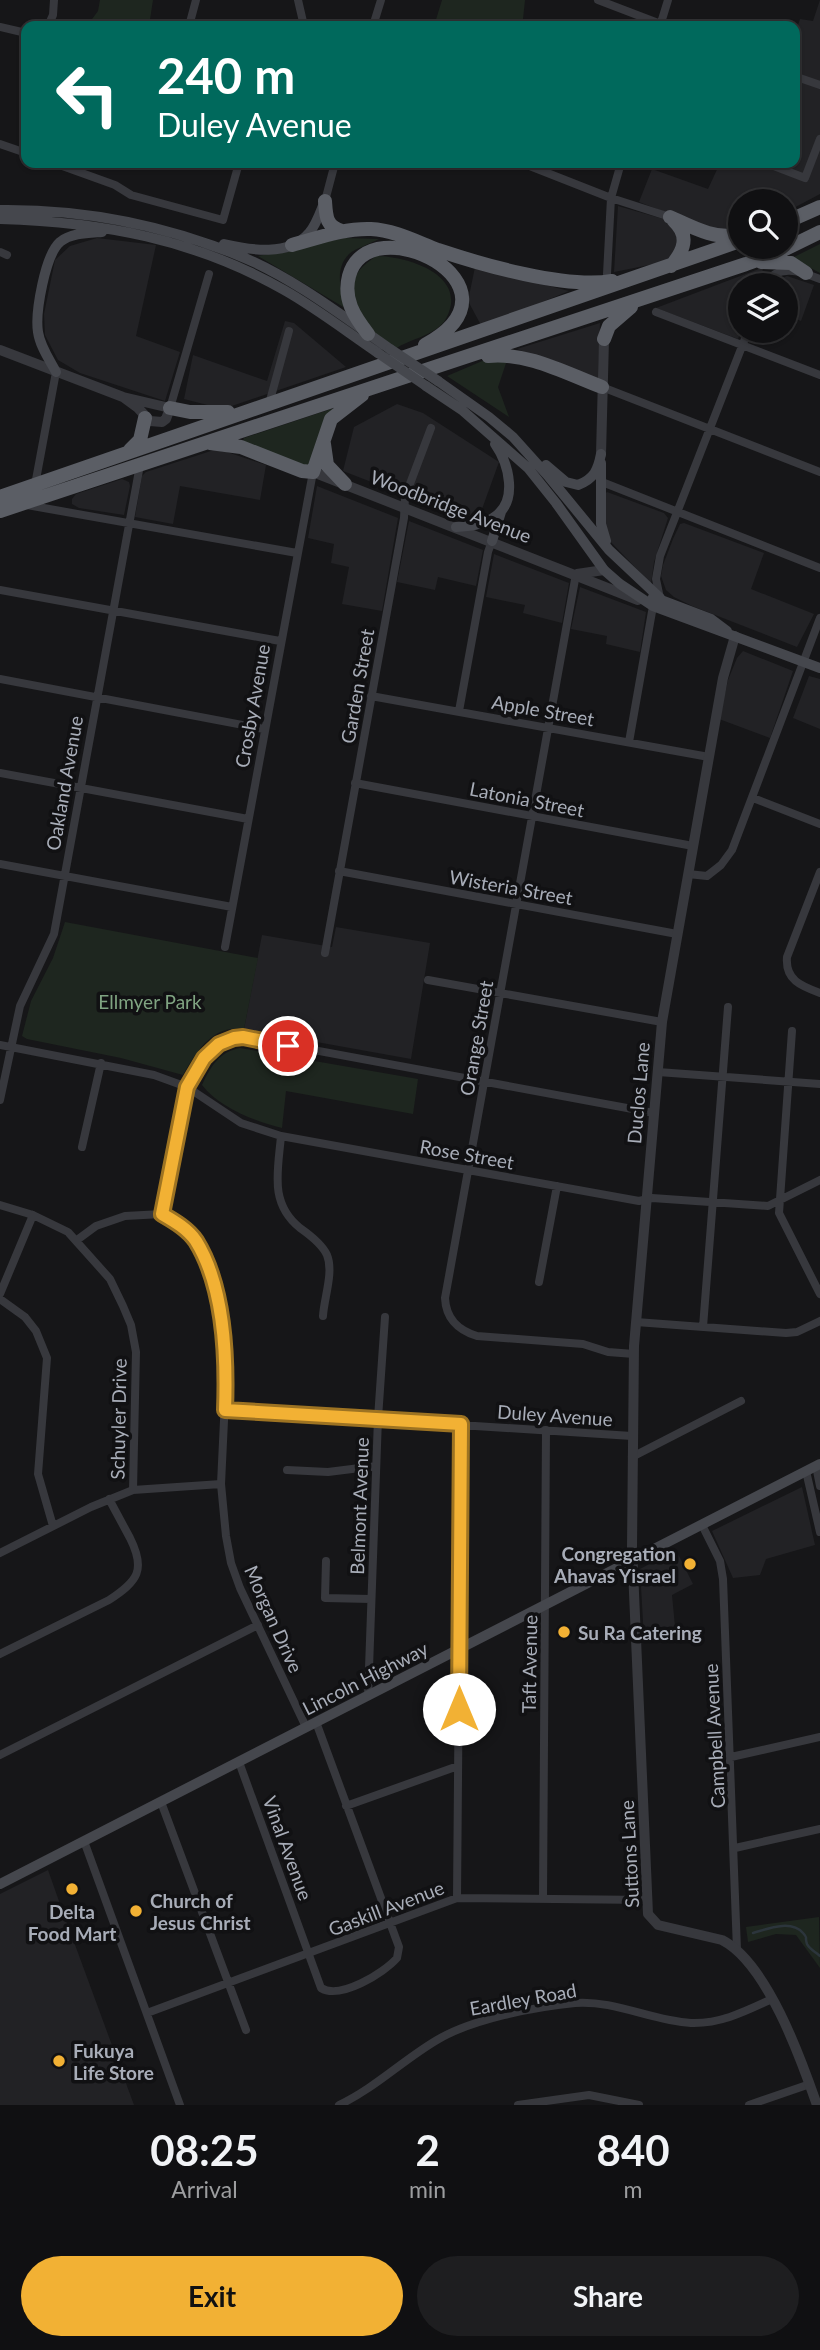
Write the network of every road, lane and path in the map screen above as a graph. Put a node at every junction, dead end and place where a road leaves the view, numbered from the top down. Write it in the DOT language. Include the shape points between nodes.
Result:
graph roads {
  1 [pos="54,0"];
  2 [pos="196,0"];
  3 [pos="298,0"];
  4 [pos="380,0"];
  5 [pos="598,0"];
  6 [pos="667,0"];
  7 [pos="50,21"];
  8 [pos="190,21"];
  9 [pos="303,21"];
  10 [pos="374,21"];
  11 [pos="650,21"];
  12 [pos="663,21"];
  13 [pos="0,27"];
  14 [pos="21,33"];
  15 [pos="800,78"];
  16 [pos="820,85"];
  17 [pos="820,139"];
  18 [pos="0,144"];
  19 [pos="21,151"];
  20 [pos="68,168"];
  21 [pos="238,168"];
  22 [pos="334,168"];
  23 [pos="535,168"];
  24 [pos="620,168"];
  25 [pos="779,168"];
  26 [pos="611,198"];
  27 [pos="325,201"];
  28 [pos="820,207"];
  29 [pos="0,211"];
  30 [pos="670,217"];
  31 [pos="798,217"];
  32 [pos="0,219"];
  33 [pos="342,231"];
  34 [pos="820,232"];
  35 [pos="138,233"];
  36 [pos="180,236"];
  37 [pos="728,236"];
  38 [pos="292,246"];
  39 [pos="728,246"];
  40 [pos="746,264"];
  41 [pos="671,266"];
  42 [pos="651,273"];
  43 [pos="776,273"];
  44 [pos="806,273"];
  45 [pos="209,274"];
  46 [pos="607,274"];
  47 [pos="820,279"];
  48 [pos="653,294"];
  49 [pos="656,312"];
  50 [pos="289,331"];
  51 [pos="368,334"];
  52 [pos="604,339"];
  53 [pos="743,345"];
  54 [pos="0,350"];
  55 [pos="392,355"];
  56 [pos="463,359"];
  57 [pos="56,372"];
  58 [pos="820,375"];
  59 [pos="376,386"];
  60 [pos="602,387"];
  61 [pos="123,397"];
  62 [pos="269,404"];
  63 [pos="170,408"];
  64 [pos="247,412"];
  65 [pos="145,418"];
  66 [pos="484,427"];
  67 [pos="431,428"];
  68 [pos="710,429"];
  69 [pos="513,437"];
  70 [pos="323,439"];
  71 [pos="201,443"];
  72 [pos="129,452"];
  73 [pos="601,454"];
  74 [pos="139,465"];
  75 [pos="313,472"];
  76 [pos="820,472"];
  77 [pos="602,482"];
  78 [pos="345,484"];
  79 [pos="34,485"];
  80 [pos="0,496"];
  81 [pos="19,504"];
  82 [pos="404,507"];
  83 [pos="0,511"];
  84 [pos="502,512"];
  85 [pos="678,513"];
  86 [pos="129,522"];
  87 [pos="456,527"];
  88 [pos="492,541"];
  89 [pos="609,550"];
  90 [pos="297,553"];
  91 [pos="820,568"];
  92 [pos="604,570"];
  93 [pos="576,574"];
  94 [pos="0,590"];
  95 [pos="657,602"];
  96 [pos="112,610"];
  97 [pos="820,618"];
  98 [pos="735,636"];
  99 [pos="280,640"];
  100 [pos="803,662"];
  101 [pos="820,668"];
  102 [pos="0,678"];
  103 [pos="96,696"];
  104 [pos="372,696"];
  105 [pos="460,711"];
  106 [pos="548,727"];
  107 [pos="264,729"];
  108 [pos="629,742"];
  109 [pos="709,757"];
  110 [pos="0,773"];
  111 [pos="355,783"];
  112 [pos="79,788"];
  113 [pos="753,798"];
  114 [pos="532,816"];
  115 [pos="248,819"];
  116 [pos="820,824"];
  117 [pos="693,846"];
  118 [pos="0,864"];
  119 [pos="339,871"];
  120 [pos="820,872"];
  121 [pos="688,874"];
  122 [pos="64,876"];
  123 [pos="516,904"];
  124 [pos="232,907"];
  125 [pos="677,934"];
  126 [pos="225,947"];
  127 [pos="325,953"];
  128 [pos="428,980"];
  129 [pos="500,993"];
  130 [pos="820,993"];
  131 [pos="728,1007"];
  132 [pos="662,1023"];
  133 [pos="793,1031"];
  134 [pos="0,1045"];
  135 [pos="11,1047"];
  136 [pos="101,1063"];
  137 [pos="658,1072"];
  138 [pos="722,1076"];
  139 [pos="484,1082"];
  140 [pos="788,1082"];
  141 [pos="820,1084"];
  142 [pos="187,1087"];
  143 [pos="0,1100"];
  144 [pos="654,1113"];
  145 [pos="281,1136"];
  146 [pos="82,1147"];
  147 [pos="468,1170"];
  148 [pos="820,1180"];
  149 [pos="557,1186"];
  150 [pos="646,1199"];
  151 [pos="779,1201"];
  152 [pos="713,1202"];
  153 [pos="0,1205"];
  154 [pos="162,1214"];
  155 [pos="33,1215"];
  156 [pos="77,1240"];
  157 [pos="539,1282"];
  158 [pos="820,1294"];
  159 [pos="0,1297"];
  160 [pos="323,1316"];
  161 [pos="385,1317"];
  162 [pos="820,1321"];
  163 [pos="636,1322"];
  164 [pos="704,1327"];
  165 [pos="634,1354"];
  166 [pos="741,1401"];
  167 [pos="225,1410"];
  168 [pos="378,1418"];
  169 [pos="461,1424"];
  170 [pos="546,1430"];
  171 [pos="632,1436"];
  172 [pos="632,1457"];
  173 [pos="376,1466"];
  174 [pos="814,1467"];
  175 [pos="287,1470"];
  176 [pos="221,1484"];
  177 [pos="820,1486"];
  178 [pos="133,1490"];
  179 [pos="109,1499"];
  180 [pos="702,1525"];
  181 [pos="53,1526"];
  182 [pos="820,1532"];
  183 [pos="0,1553"];
  184 [pos="633,1560"];
  185 [pos="326,1561"];
  186 [pos="371,1599"];
  187 [pos="545,1603"];
  188 [pos="258,1625"];
  189 [pos="459,1649"];
  190 [pos="0,1654"];
  191 [pos="368,1696"];
  192 [pos="311,1725"];
  193 [pos="820,1737"];
  194 [pos="0,1755"];
  195 [pos="731,1757"];
  196 [pos="239,1762"];
  197 [pos="458,1766"];
  198 [pos="161,1801"];
  199 [pos="346,1806"];
  200 [pos="820,1829"];
  201 [pos="84,1841"];
  202 [pos="735,1848"];
  203 [pos="0,1884"];
  204 [pos="457,1898"];
  205 [pos="543,1899"];
  206 [pos="648,1900"];
  207 [pos="389,1924"];
  208 [pos="737,1950"];
  209 [pos="309,1954"];
  210 [pos="228,1984"];
  211 [pos="772,1999"];
  212 [pos="147,2013"];
  213 [pos="246,2030"];
  214 [pos="810,2084"];
  215 [pos="180,2105"];
  216 [pos="339,2105"];
  217 [pos="518,2105"];
  218 [pos="639,2105"];
  219 [pos="749,2105"];
  220 [pos="817,2105"];
  1 -- 7 [label="street"];
  2 -- 8 [label="street"];
  3 -- 9 [label="street"];
  4 -- 10 [label="street"];
  5 -- 11 [label="street"];
  6 -- 12 [label="street"];
  13 -- 14 [label="street"];
  15 -- 16 [label="street"];
  17 -- 25 [label="street" via="804,178"];
  18 -- 19 [label="street"];
  20 -- 21 [label="street" via="131,195 223,220"];
  22 -- 27 [label="street"];
  23 -- 26 [label="street"];
  24 -- 26 [label="street"];
  26 -- 30 [label="street"];
  26 -- 46 [label="street"];
  27 -- 33 [label="highway" via="328,222"];
  27 -- 38 [label="main road" via="309,233"];
  28 -- 31 [label="highway"];
  29 -- 36 [label="main road" via="91,215"];
  30 -- 37 [label="highway" via="700,231"];
  30 -- 41 [label="highway" via="684,240 682,252"];
  32 -- 35 [label="main road"];
  33 -- 38 [label="highway"];
  33 -- 42 [label="highway" via="372,229 396,234 515,272 583,283"];
  34 -- 40 [label="highway"];
  35 -- 57 [label="main road" via="71,236 50,256 36,317 39,340"];
  35 -- 66 [label="main road, bridge" via="216,257 285,290"];
  36 -- 38 [label="main road" via="251,250"];
  36 -- 51 [label="main road" via="241,256 282,277"];
  39 -- 41 [label="highway"];
  40 -- 44 [label="highway" via="791,263"];
  40 -- 48 [label="highway"];
  41 -- 42 [label="highway"];
  42 -- 55 [label="highway"];
  43 -- 44 [label="street"];
  44 -- 47 [label="street"];
  45 -- 63 [label="street"];
  48 -- 52 [label="highway" via="615,318"];
  48 -- 56 [label="highway"];
  49 -- 53 [label="street"];
  50 -- 62 [label="street"];
  51 -- 55 [label="main road"];
  51 -- 55 [label="highway" via="354,316 347,290 350,270 363,255 395,247 449,270 462,295 455,323 438,338"];
  52 -- 60 [label="street"];
  53 -- 58 [label="street"];
  53 -- 68 [label="street"];
  54 -- 57 [label="street"];
  55 -- 62 [label="highway"];
  55 -- 69 [label="main road, bridge" via="439,381"];
  56 -- 59 [label="highway"];
  56 -- 60 [label="highway" via="521,356"];
  57 -- 61 [label="street"];
  57 -- 79 [label="street"];
  59 -- 70 [label="highway" via="331,419"];
  59 -- 71 [label="highway"];
  60 -- 68 [label="street"];
  60 -- 73 [label="street"];
  61 -- 63 [label="street"];
  61 -- 65 [label="street"];
  62 -- 64 [label="highway"];
  63 -- 64 [label="highway"];
  63 -- 65 [label="street" via="162,422"];
  64 -- 72 [label="highway"];
  65 -- 72 [label="highway" via="139,440"];
  66 -- 84 [label="main road" via="508,470"];
  66 -- 92 [label="main road" via="528,468"];
  67 -- 82 [label="street, Garden Street"];
  68 -- 76 [label="street"];
  68 -- 85 [label="street"];
  69 -- 73 [label="main road" via="574,485 593,476"];
  69 -- 89 [label="main road"];
  70 -- 75 [label="highway"];
  70 -- 78 [label="highway" via="327,465"];
  71 -- 74 [label="highway"];
  71 -- 75 [label="highway" via="241,447"];
  72 -- 79 [label="highway"];
  73 -- 77 [label="main road"];
  74 -- 81 [label="highway"];
  74 -- 86 [label="street, Oakland Avenue"];
  75 -- 78 [label="street, Woodbridge Avenue"];
  75 -- 90 [label="street, Crosby Avenue"];
  77 -- 85 [label="street"];
  77 -- 89 [label="main road" via="601,524"];
  78 -- 82 [label="street, Woodbridge Avenue"];
  79 -- 80 [label="highway"];
  81 -- 83 [label="highway"];
  81 -- 86 [label="street"];
  82 -- 87 [label="street, Woodbridge Avenue"];
  82 -- 104 [label="street, Garden Street"];
  84 -- 87 [label="main road" via="485,522"];
  84 -- 88 [label="main road"];
  85 -- 91 [label="street"];
  85 -- 95 [label="street" via="656,569"];
  86 -- 90 [label="street"];
  86 -- 96 [label="street, Oakland Avenue"];
  87 -- 88 [label="street, Woodbridge Avenue"];
  88 -- 93 [label="street, Woodbridge Avenue"];
  88 -- 105 [label="street"];
  89 -- 95 [label="main road"];
  90 -- 99 [label="street, Crosby Avenue"];
  92 -- 93 [label="street, Woodbridge Avenue"];
  92 -- 95 [label="main road"];
  93 -- 95 [label="street, Woodbridge Avenue"];
  93 -- 106 [label="street, Orange Street"];
  94 -- 96 [label="street"];
  95 -- 98 [label="main road, Woodbridge Avenue" via="711,619"];
  95 -- 108 [label="street"];
  96 -- 99 [label="street"];
  96 -- 103 [label="street, Oakland Avenue"];
  97 -- 100 [label="street"];
  98 -- 100 [label="main road, Woodbridge Avenue"];
  98 -- 109 [label="street, Duclos Lane"];
  99 -- 107 [label="street, Crosby Avenue"];
  100 -- 101 [label="main road, Woodbridge Avenue"];
  100 -- 113 [label="street"];
  102 -- 103 [label="street"];
  103 -- 107 [label="street"];
  103 -- 112 [label="street, Oakland Avenue"];
  104 -- 105 [label="street, Apple Street"];
  104 -- 111 [label="street, Garden Street"];
  105 -- 106 [label="street, Apple Street"];
  106 -- 108 [label="street, Apple Street"];
  106 -- 114 [label="street, Orange Street"];
  107 -- 115 [label="street, Crosby Avenue"];
  108 -- 109 [label="street, Apple Street"];
  109 -- 117 [label="street, Duclos Lane"];
  110 -- 112 [label="street"];
  111 -- 114 [label="street, Latonia Street"];
  111 -- 119 [label="street, Garden Street"];
  112 -- 115 [label="street"];
  112 -- 122 [label="street, Oakland Avenue"];
  113 -- 116 [label="street"];
  113 -- 121 [label="street" via="721,865 707,876"];
  114 -- 117 [label="street, Latonia Street"];
  114 -- 123 [label="street, Orange Street"];
  115 -- 124 [label="street, Crosby Avenue"];
  117 -- 121 [label="street, Duclos Lane"];
  118 -- 122 [label="street"];
  119 -- 123 [label="street, Wisteria Street"];
  119 -- 127 [label="street, Garden Street"];
  120 -- 130 [label="street" via="786,966 795,982"];
  121 -- 125 [label="street, Duclos Lane"];
  122 -- 124 [label="street"];
  122 -- 135 [label="street, Oakland Avenue" via="54,934 20,1006"];
  123 -- 125 [label="street, Wisteria Street"];
  123 -- 129 [label="street, Orange Street"];
  124 -- 126 [label="street, Crosby Avenue"];
  125 -- 132 [label="street, Duclos Lane"];
  128 -- 129 [label="street"];
  129 -- 132 [label="street"];
  129 -- 139 [label="street, Orange Street"];
  131 -- 138 [label="street"];
  132 -- 137 [label="street, Duclos Lane"];
  133 -- 140 [label="street"];
  134 -- 135 [label="street, Rose Street"];
  135 -- 136 [label="street, Rose Street"];
  135 -- 143 [label="street, Oakland Avenue"];
  136 -- 142 [label="street, Rose Street"];
  136 -- 146 [label="street"];
  137 -- 138 [label="street"];
  137 -- 144 [label="street, Duclos Lane"];
  138 -- 140 [label="street"];
  138 -- 152 [label="street"];
  139 -- 142 [label="street" via="243,1037 212,1049"];
  139 -- 144 [label="street"];
  139 -- 147 [label="street, Orange Street"];
  140 -- 141 [label="street"];
  140 -- 151 [label="street"];
  142 -- 145 [label="street, Rose Street" via="241,1123"];
  142 -- 154 [label="street"];
  144 -- 150 [label="street, Duclos Lane"];
  145 -- 147 [label="street, Rose Street"];
  145 -- 160 [label="street" via="277,1177 281,1204 288,1217 327,1255"];
  147 -- 149 [label="street, Rose Street"];
  147 -- 165 [label="street, Orange Street" via="445,1298 453,1323 477,1336"];
  148 -- 151 [label="street"];
  149 -- 150 [label="street, Rose Street"];
  149 -- 157 [label="street"];
  150 -- 152 [label="street, Rose Street"];
  150 -- 163 [label="street, Duclos Lane"];
  151 -- 152 [label="street, Rose Street" via="766,1206"];
  151 -- 158 [label="street" via="779,1213"];
  152 -- 164 [label="street"];
  153 -- 155 [label="street, Schuyler Drive"];
  154 -- 156 [label="street" via="125,1216 96,1226"];
  154 -- 167 [label="street, Morgan Drive" via="196,1241 211,1280 226,1345"];
  155 -- 156 [label="street, Schuyler Drive"];
  155 -- 159 [label="street"];
  156 -- 178 [label="street, Schuyler Drive" via="110,1279 131,1325 137,1371"];
  159 -- 181 [label="street" via="36,1331 47,1358 38,1474"];
  161 -- 168 [label="street, Belmont Avenue"];
  162 -- 164 [label="street" via="791,1333"];
  163 -- 164 [label="street"];
  163 -- 165 [label="street, Duclos Lane"];
  165 -- 171 [label="street, Duclos Lane"];
  166 -- 172 [label="street"];
  167 -- 168 [label="street, Duley Avenue"];
  167 -- 176 [label="street, Morgan Drive"];
  168 -- 169 [label="street, Duley Avenue"];
  168 -- 173 [label="street, Belmont Avenue"];
  169 -- 170 [label="street, Duley Avenue"];
  169 -- 189 [label="street"];
  170 -- 171 [label="street, Duley Avenue"];
  170 -- 187 [label="street, Taft Avenue"];
  171 -- 172 [label="street, Duclos Lane"];
  172 -- 184 [label="street, Duclos Lane"];
  173 -- 175 [label="street" via="328,1472"];
  173 -- 186 [label="street, Belmont Avenue"];
  174 -- 177 [label="street"];
  174 -- 180 [label="main road, Lincoln Highway"];
  174 -- 182 [label="street"];
  176 -- 178 [label="street"];
  176 -- 188 [label="street, Morgan Drive" via="231,1563"];
  178 -- 179 [label="street"];
  179 -- 181 [label="street"];
  179 -- 190 [label="street" via="138,1554 135,1578 109,1600"];
  180 -- 184 [label="main road, Lincoln Highway"];
  180 -- 195 [label="street, Campbell Avenue" via="723,1570"];
  181 -- 183 [label="street"];
  184 -- 187 [label="main road, Lincoln Highway"];
  184 -- 206 [label="street, Suttons Lane"];
  185 -- 186 [label="street" via="325,1598"];
  186 -- 191 [label="street, Belmont Avenue"];
  187 -- 189 [label="main road, Lincoln Highway"];
  187 -- 205 [label="street, Taft Avenue"];
  188 -- 192 [label="street, Morgan Drive"];
  188 -- 194 [label="street"];
  189 -- 191 [label="main road, Lincoln Highway"];
  189 -- 197 [label="street"];
  191 -- 192 [label="main road, Lincoln Highway"];
  192 -- 196 [label="main road, Lincoln Highway"];
  192 -- 199 [label="street, Morgan Drive"];
  193 -- 195 [label="street"];
  195 -- 202 [label="street, Campbell Avenue"];
  196 -- 198 [label="main road, Lincoln Highway"];
  196 -- 209 [label="street, Vinal Avenue"];
  197 -- 199 [label="street"];
  197 -- 204 [label="street"];
  198 -- 201 [label="main road, Lincoln Highway"];
  198 -- 210 [label="street"];
  199 -- 207 [label="street, Morgan Drive"];
  200 -- 202 [label="street"];
  201 -- 203 [label="main road, Lincoln Highway"];
  201 -- 212 [label="street"];
  202 -- 208 [label="street, Campbell Avenue"];
  204 -- 205 [label="street, Gaskill Avenue"];
  204 -- 207 [label="street, Gaskill Avenue"];
  205 -- 206 [label="street, Gaskill Avenue"];
  206 -- 208 [label="street, Suttons Lane" via="648,1914 658,1925 722,1940"];
  207 -- 209 [label="street, Gaskill Avenue"];
  207 -- 209 [label="street, Vinal Avenue" via="399,1947 397,1958 364,1982 323,1990"];
  208 -- 211 [label="street, Suttons Lane"];
  209 -- 210 [label="street, Gaskill Avenue"];
  210 -- 212 [label="street, Gaskill Avenue"];
  210 -- 213 [label="street"];
  211 -- 214 [label="street, Suttons Lane"];
  211 -- 216 [label="street, Eardley Road" via="735,2016 692,2023 595,2003 485,2020 435,2041"];
  212 -- 215 [label="street"];
  214 -- 219 [label="street"];
  214 -- 220 [label="street, Suttons Lane"];
  217 -- 218 [label="street" via="589,2095"];
}
